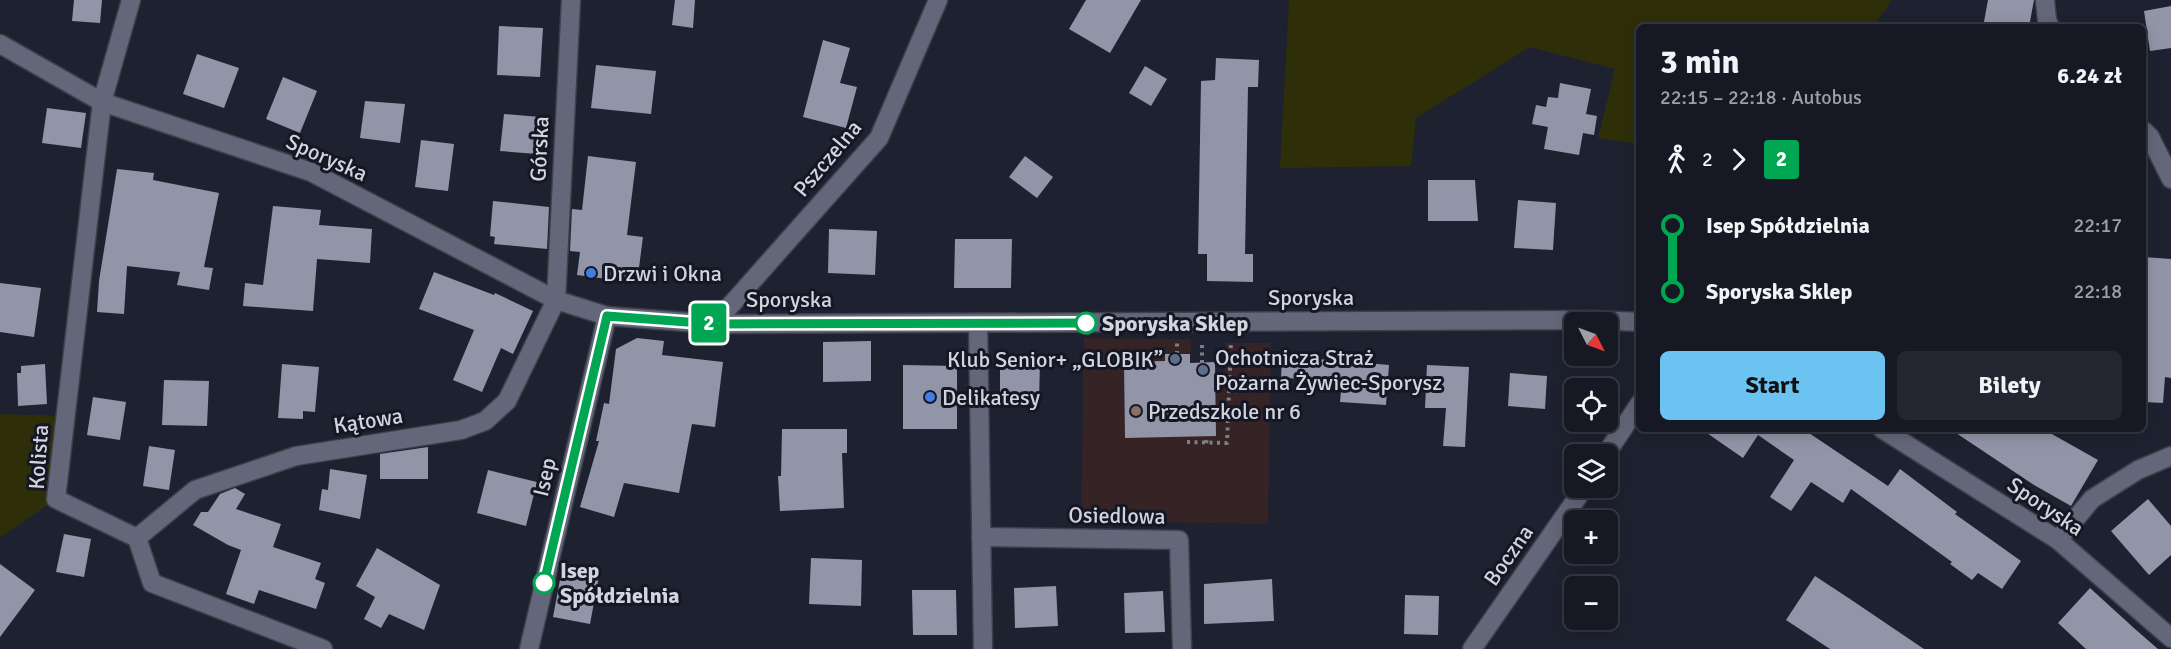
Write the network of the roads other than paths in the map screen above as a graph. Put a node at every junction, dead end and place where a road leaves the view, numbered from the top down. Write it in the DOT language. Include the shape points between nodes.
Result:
graph roads {
  1 [pos="131,0"];
  2 [pos="571,0"];
  3 [pos="938,0"];
  4 [pos="2045,0"];
  5 [pos="2049,24"];
  6 [pos="0,44"];
  7 [pos="102,102"];
  8 [pos="2146,133"];
  9 [pos="2171,179"];
  10 [pos="556,300"];
  11 [pos="607,316"];
  12 [pos="1636,322"];
  13 [pos="978,323"];
  14 [pos="714,324"];
  15 [pos="1636,409"];
  16 [pos="1887,432"];
  17 [pos="1612,444"];
  18 [pos="2171,456"];
  19 [pos="1577,498"];
  20 [pos="981,537"];
  21 [pos="137,538"];
  22 [pos="2058,540"];
  23 [pos="2171,638"];
  24 [pos="323,649"];
  25 [pos="529,649"];
  26 [pos="983,649"];
  27 [pos="1182,649"];
  28 [pos="1472,649"];
  1 -- 7 [label="street"];
  2 -- 10 [label="street, Górska"];
  3 -- 14 [label="street, Pszczelna" via="879,138"];
  4 -- 5 [label="street"];
  6 -- 7 [label="street, Sporyska"];
  7 -- 10 [label="street, Sporyska" via="311,171"];
  7 -- 21 [label="street, Kolista" via="56,499"];
  8 -- 9 [label="street"];
  10 -- 11 [label="street, Sporyska"];
  10 -- 21 [label="street, Kątowa" via="507,401 485,421 462,430 296,456 195,490"];
  11 -- 14 [label="street, Sporyska"];
  11 -- 25 [label="street, Isep"];
  12 -- 13 [label="street, Sporyska"];
  13 -- 14 [label="street, Sporyska"];
  13 -- 20 [label="street"];
  15 -- 17 [label="street"];
  16 -- 22 [label="street, Sporyska"];
  18 -- 22 [label="street" via="2138,470 2092,499"];
  19 -- 28 [label="street, Boczna"];
  20 -- 26 [label="street"];
  20 -- 27 [label="street, Osiedlowa" via="1179,540"];
  21 -- 24 [label="street" via="152,583"];
  22 -- 23 [label="street, Sporyska"];
}
